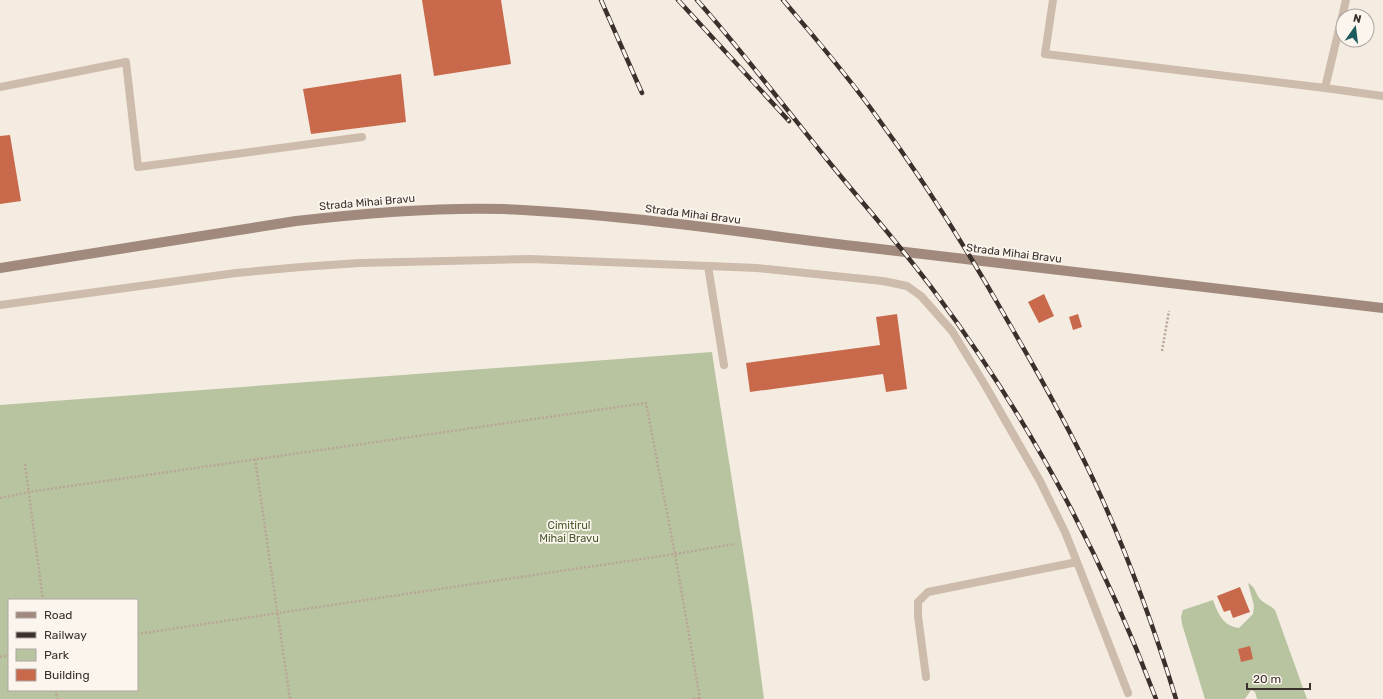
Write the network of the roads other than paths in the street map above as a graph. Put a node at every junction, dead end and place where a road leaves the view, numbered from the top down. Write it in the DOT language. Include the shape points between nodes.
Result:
graph roads {
  1 [pos="1053,0"];
  2 [pos="1346,0"];
  3 [pos="0,87"];
  4 [pos="1325,88"];
  5 [pos="1383,96"];
  6 [pos="362,137"];
  7 [pos="708,266"];
  8 [pos="0,268"];
  9 [pos="0,305"];
  10 [pos="1383,308"];
  11 [pos="724,365"];
  12 [pos="1077,562"];
  13 [pos="926,678"];
  14 [pos="1128,692"];
  1 -- 4 [label="lane" via="1045,54"];
  2 -- 4 [label="lane"];
  3 -- 6 [label="lane" via="126,62 138,167"];
  4 -- 5 [label="lane"];
  7 -- 9 [label="lane" via="530,259 330,265 236,273"];
  7 -- 11 [label="lane"];
  7 -- 12 [label="lane" via="757,268 882,281 907,286 922,296 952,331 985,385 1040,481"];
  8 -- 10 [label="main road, Strada Mihai Bravu" via="296,221 397,211 504,209 627,218"];
  12 -- 13 [label="lane" via="928,592 918,602"];
  12 -- 14 [label="lane"];
}
